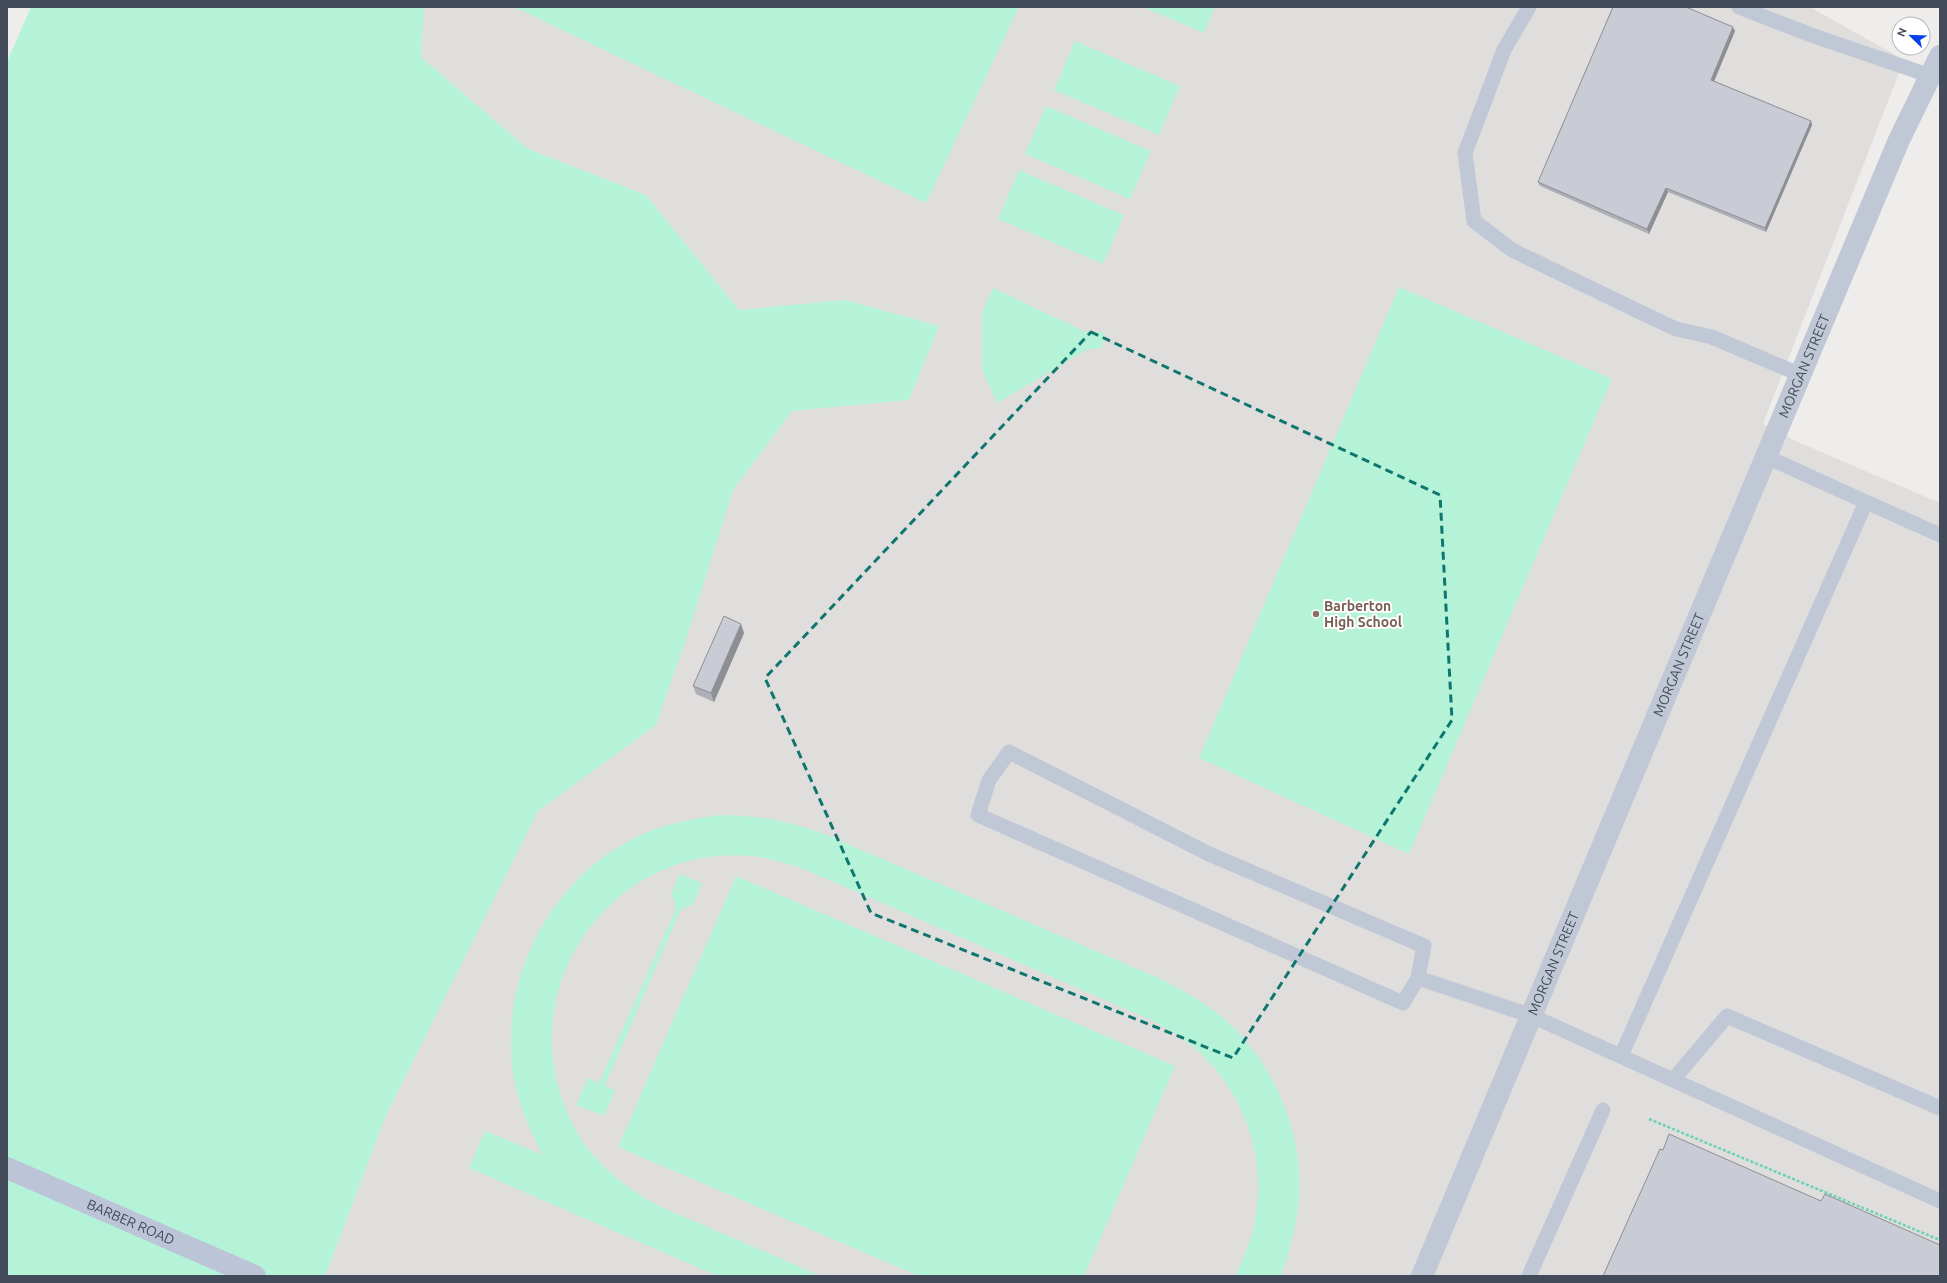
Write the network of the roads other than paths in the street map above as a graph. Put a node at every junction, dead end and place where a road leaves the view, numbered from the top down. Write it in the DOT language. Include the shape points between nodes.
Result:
graph roads {
  1 [pos="1529,7"];
  2 [pos="1739,7"];
  3 [pos="1936,70"];
  4 [pos="1801,375"];
  5 [pos="1767,457"];
  6 [pos="1866,502"];
  7 [pos="1940,535"];
  8 [pos="1418,978"];
  9 [pos="1532,1016"];
  10 [pos="1621,1056"];
  11 [pos="1673,1080"];
  12 [pos="1940,1108"];
  13 [pos="1603,1110"];
  14 [pos="7,1168"];
  15 [pos="1940,1201"];
  16 [pos="1427,1274"];
  17 [pos="255,1276"];
  18 [pos="1529,1276"];
  1 -- 4 [label="lane" via="1504,50 1465,153 1474,221 1512,250 1676,329 1712,337"];
  2 -- 3 [label="lane" via="1811,35"];
  3 -- 4 [label="street, MORGAN STREET" via="1899,140"];
  4 -- 5 [label="street, MORGAN STREET"];
  5 -- 6 [label="lane"];
  5 -- 9 [label="street, MORGAN STREET"];
  6 -- 7 [label="lane"];
  6 -- 10 [label="lane"];
  8 -- 8 [label="lane" via="1424,946 1209,854 1009,752 989,780 978,814 1403,1002"];
  8 -- 9 [label="lane"];
  9 -- 10 [label="lane"];
  9 -- 16 [label="street, MORGAN STREET"];
  10 -- 11 [label="lane"];
  11 -- 12 [label="lane" via="1727,1016"];
  11 -- 15 [label="lane"];
  13 -- 18 [label="lane"];
  14 -- 17 [label="main road, BARBER ROAD"];
}
